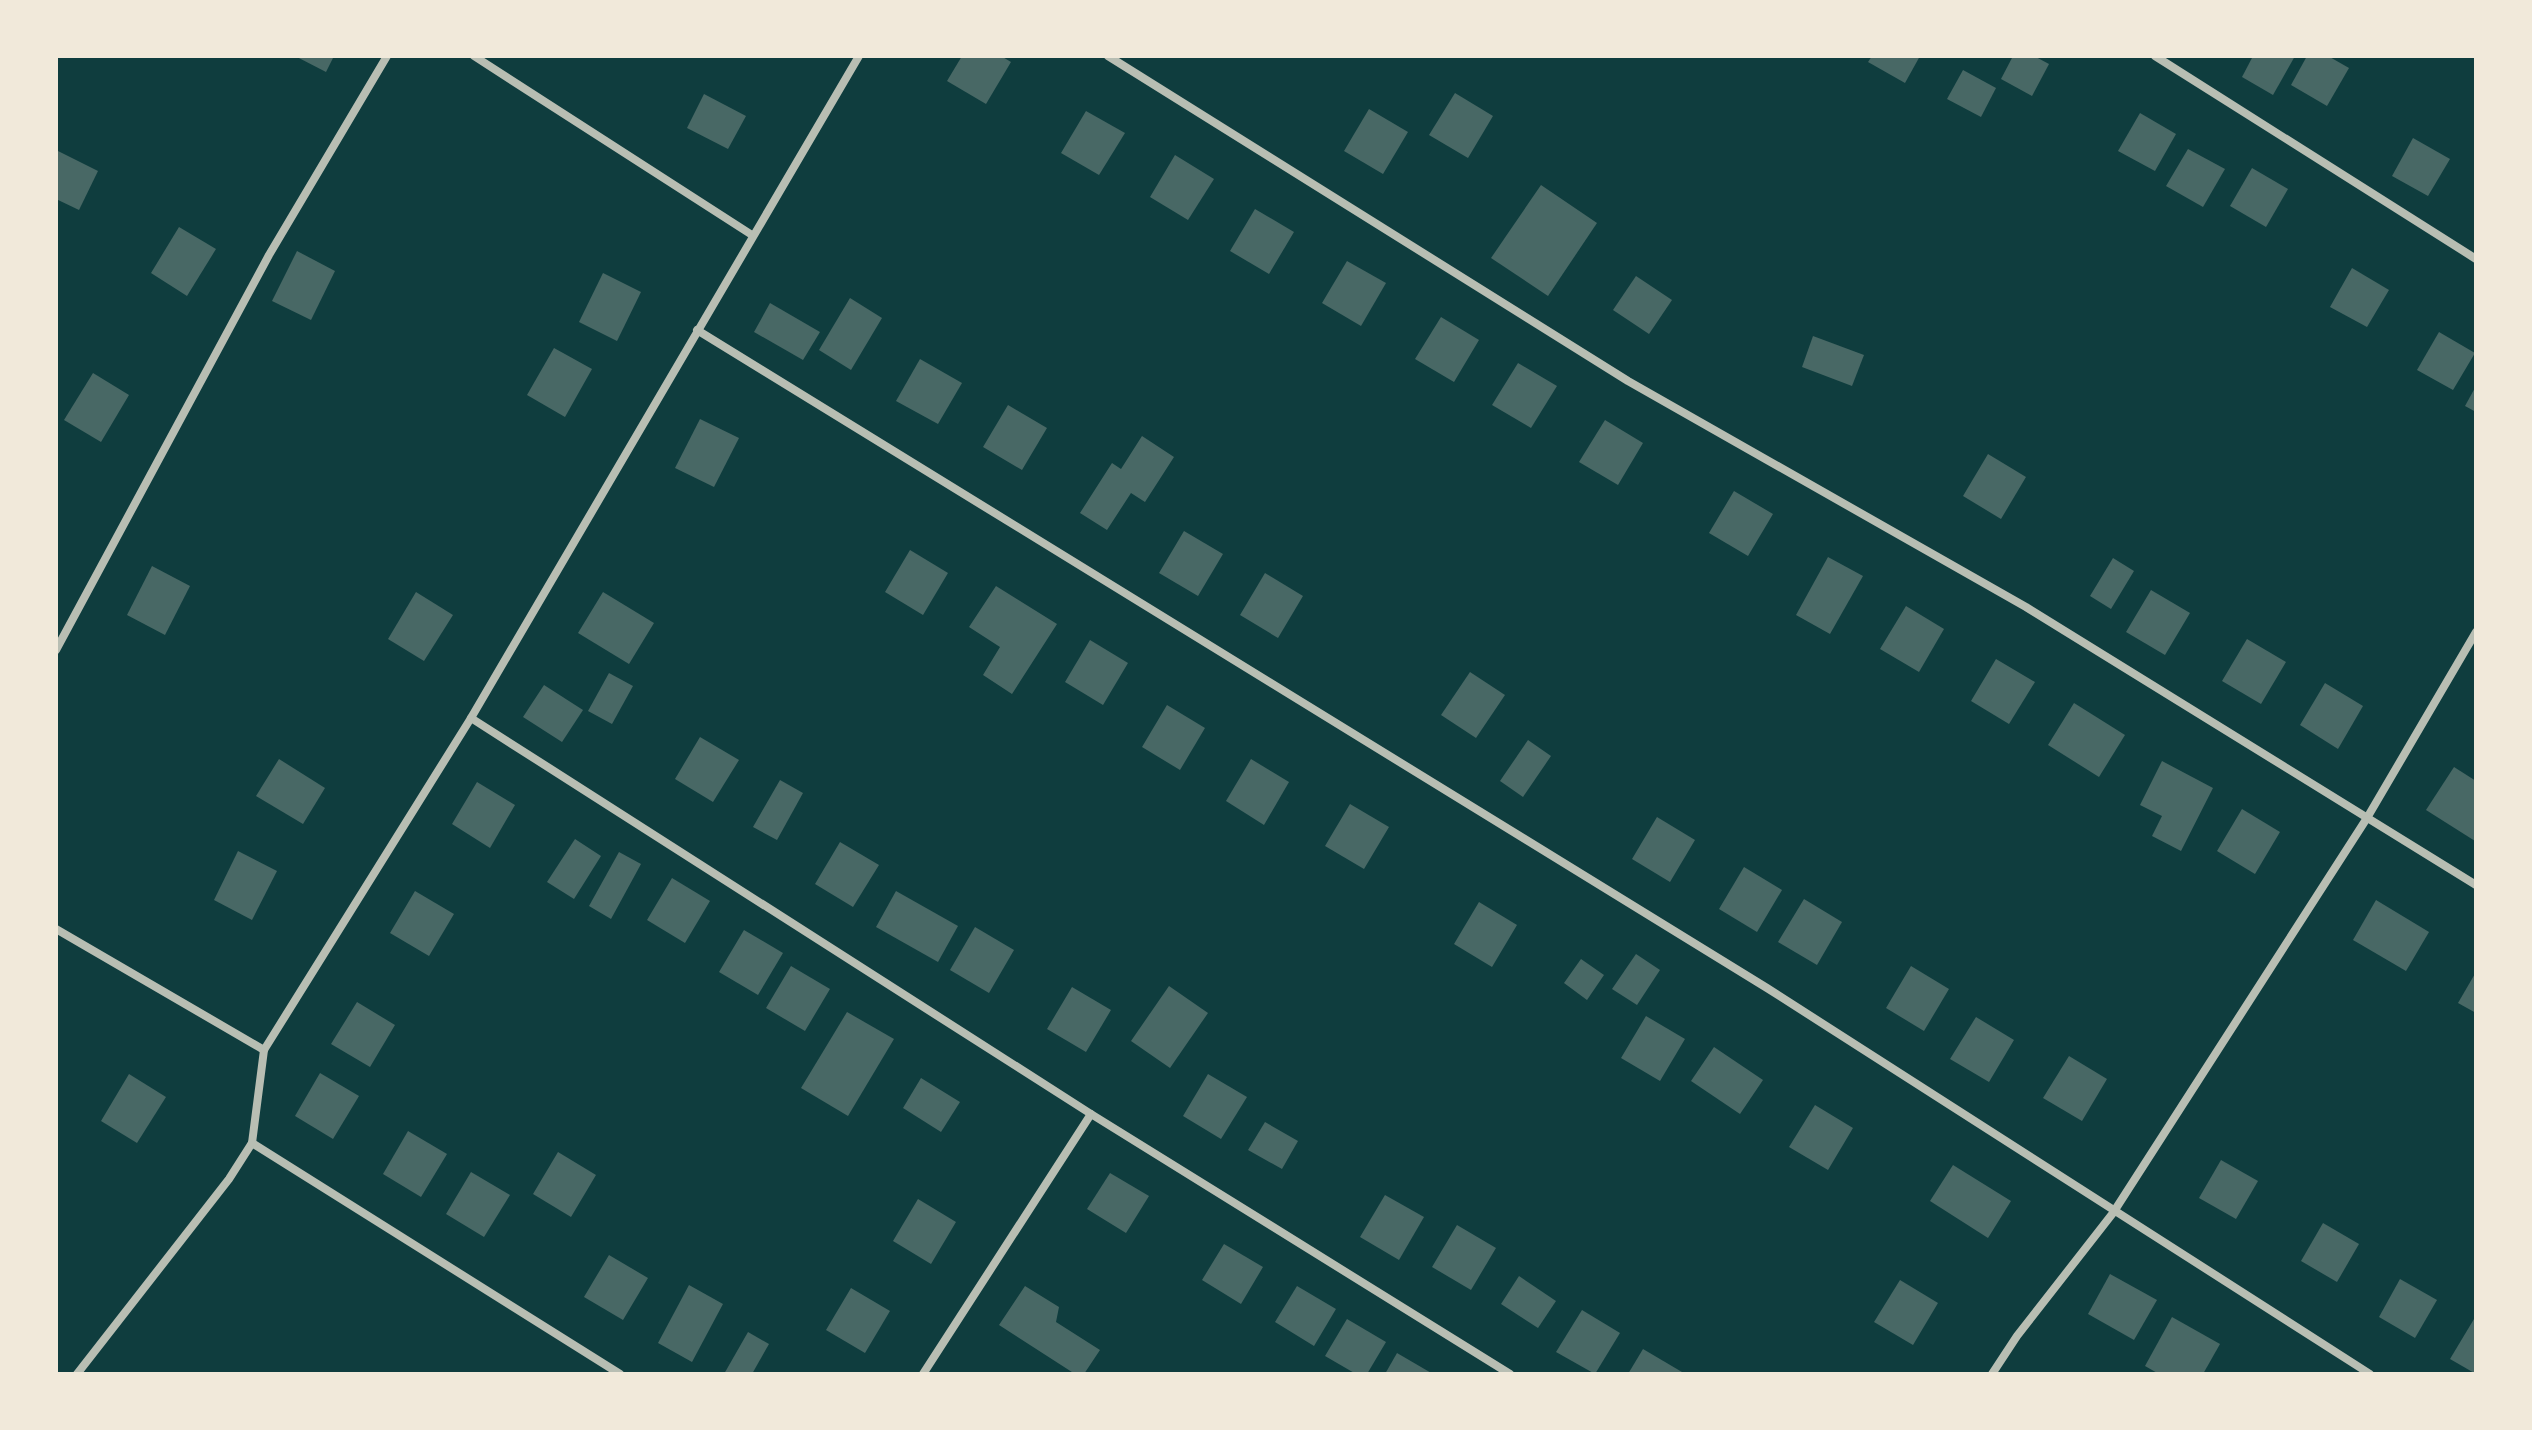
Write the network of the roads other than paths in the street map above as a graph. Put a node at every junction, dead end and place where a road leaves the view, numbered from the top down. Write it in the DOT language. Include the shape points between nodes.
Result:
graph roads {
  1 [pos="387,56"];
  2 [pos="474,56"];
  3 [pos="859,56"];
  4 [pos="1108,56"];
  5 [pos="2155,56"];
  6 [pos="752,235"];
  7 [pos="2476,259"];
  8 [pos="697,330"];
  9 [pos="2476,632"];
  10 [pos="56,650"];
  11 [pos="471,718"];
  12 [pos="2367,818"];
  13 [pos="2476,885"];
  14 [pos="56,929"];
  15 [pos="264,1050"];
  16 [pos="1091,1114"];
  17 [pos="252,1143"];
  18 [pos="2113,1213"];
  19 [pos="77,1374"];
  20 [pos="620,1374"];
  21 [pos="923,1374"];
  22 [pos="1510,1374"];
  23 [pos="1992,1374"];
  24 [pos="2370,1374"];
  1 -- 10 [label="street" via="269,255"];
  2 -- 6 [label="street"];
  3 -- 6 [label="street"];
  4 -- 12 [label="street" via="1628,381 2026,607"];
  5 -- 7 [label="street"];
  6 -- 8 [label="street"];
  8 -- 11 [label="street"];
  8 -- 18 [label="street" via="1767,988"];
  9 -- 12 [label="street"];
  11 -- 15 [label="street"];
  11 -- 16 [label="street"];
  12 -- 13 [label="street"];
  12 -- 18 [label="street"];
  14 -- 15 [label="street"];
  15 -- 17 [label="street"];
  16 -- 21 [label="street"];
  16 -- 22 [label="street"];
  17 -- 19 [label="street"];
  17 -- 20 [label="street"];
  18 -- 23 [label="street"];
  18 -- 24 [label="street"];
}
